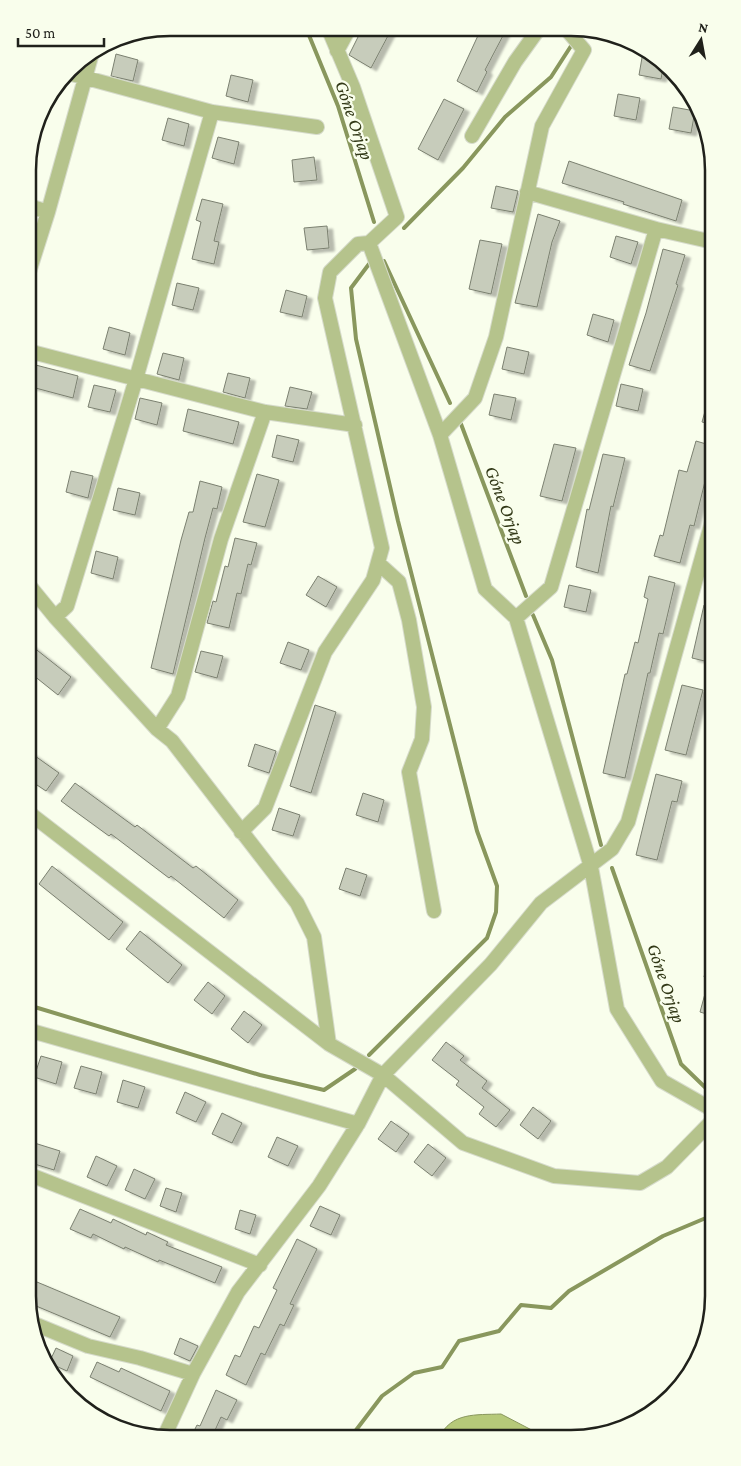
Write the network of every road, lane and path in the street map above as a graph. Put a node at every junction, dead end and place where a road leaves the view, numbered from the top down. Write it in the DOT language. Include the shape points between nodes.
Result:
graph roads {
  1 [pos="534,36"];
  2 [pos="572,36"];
  3 [pos="332,37"];
  4 [pos="345,37"];
  5 [pos="338,51"];
  6 [pos="89,64"];
  7 [pos="75,75"];
  8 [pos="85,77"];
  9 [pos="212,112"];
  10 [pos="317,127"];
  11 [pos="472,136"];
  12 [pos="527,192"];
  13 [pos="37,209"];
  14 [pos="48,212"];
  15 [pos="656,229"];
  16 [pos="705,240"];
  17 [pos="369,243"];
  18 [pos="37,245"];
  19 [pos="37,353"];
  20 [pos="136,380"];
  21 [pos="264,412"];
  22 [pos="355,425"];
  23 [pos="440,435"];
  24 [pos="705,548"];
  25 [pos="378,563"];
  26 [pos="37,595"];
  27 [pos="55,617"];
  28 [pos="516,618"];
  29 [pos="157,729"];
  30 [pos="36,818"];
  31 [pos="241,832"];
  32 [pos="591,867"];
  33 [pos="434,911"];
  34 [pos="36,1032"];
  35 [pos="329,1044"];
  36 [pos="384,1075"];
  37 [pos="704,1105"];
  38 [pos="358,1124"];
  39 [pos="704,1129"];
  40 [pos="36,1177"];
  41 [pos="260,1266"];
  42 [pos="40,1326"];
  43 [pos="193,1374"];
  44 [pos="167,1430"];
  1 -- 11 [label="street"];
  2 -- 12 [label="street" via="584,50 542,126"];
  3 -- 5 [label="street"];
  4 -- 5 [label="street"];
  5 -- 17 [label="street" via="397,217"];
  6 -- 8 [label="street"];
  7 -- 8 [label="street"];
  8 -- 9 [label="street"];
  8 -- 14 [label="street"];
  9 -- 10 [label="street"];
  9 -- 20 [label="street"];
  12 -- 15 [label="street"];
  12 -- 23 [label="street" via="496,337 475,398"];
  13 -- 14 [label="street"];
  14 -- 18 [label="street"];
  15 -- 16 [label="street"];
  15 -- 28 [label="street" via="551,588"];
  17 -- 22 [label="street" via="358,244 330,272 325,298"];
  17 -- 23 [label="street"];
  19 -- 20 [label="street"];
  20 -- 21 [label="street"];
  20 -- 27 [label="street" via="68,606"];
  21 -- 22 [label="street"];
  21 -- 29 [label="street" via="221,539 178,696"];
  22 -- 25 [label="street" via="382,548"];
  23 -- 28 [label="street" via="485,589"];
  24 -- 32 [label="street" via="628,822 612,849"];
  25 -- 31 [label="street" via="373,580 325,652 265,808"];
  25 -- 33 [label="street" via="399,582 424,707 422,739 408,772"];
  26 -- 27 [label="street"];
  27 -- 29 [label="street"];
  28 -- 32 [label="street"];
  29 -- 31 [label="street" via="172,741"];
  30 -- 35 [label="street"];
  31 -- 35 [label="street" via="297,903 314,937"];
  32 -- 36 [label="street" via="541,903 490,964"];
  32 -- 37 [label="street" via="616,1009 662,1080"];
  34 -- 38 [label="street"];
  35 -- 36 [label="street"];
  36 -- 38 [label="street"];
  36 -- 39 [label="street" via="463,1143 554,1176 640,1183 667,1167"];
  38 -- 41 [label="street" via="319,1186"];
  40 -- 41 [label="street"];
  41 -- 43 [label="street" via="238,1292"];
  42 -- 43 [label="street" via="88,1346"];
  43 -- 44 [label="street"];
}
